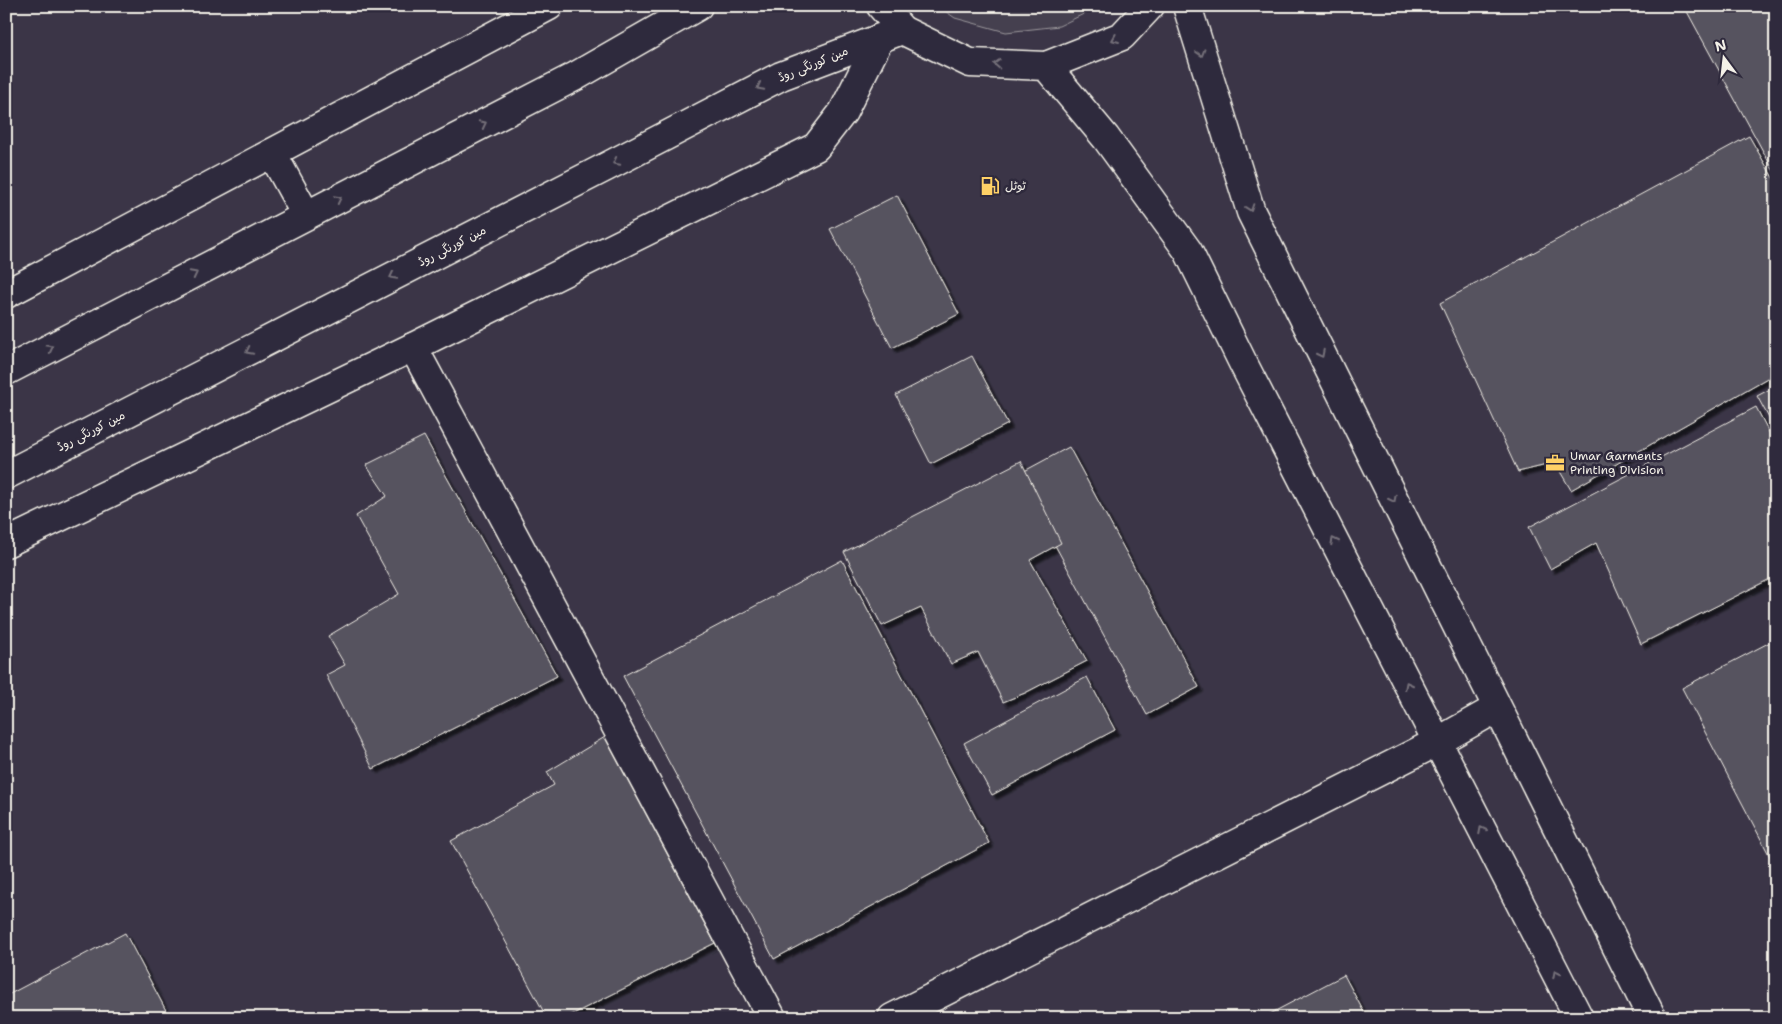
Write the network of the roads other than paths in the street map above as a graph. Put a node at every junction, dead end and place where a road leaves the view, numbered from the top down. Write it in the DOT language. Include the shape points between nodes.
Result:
graph roads {
  1 [pos="548,6"];
  2 [pos="698,6"];
  3 [pos="882,6"];
  4 [pos="1150,6"];
  5 [pos="1186,6"];
  6 [pos="891,34"];
  7 [pos="1046,66"];
  8 [pos="272,153"];
  9 [pos="306,216"];
  10 [pos="6,294"];
  11 [pos="413,347"];
  12 [pos="6,371"];
  13 [pos="6,475"];
  14 [pos="6,543"];
  15 [pos="1497,708"];
  16 [pos="1437,742"];
  17 [pos="772,1018"];
  18 [pos="892,1018"];
  19 [pos="1578,1018"];
  20 [pos="1652,1018"];
  1 -- 8 [label="main road"];
  9 -- 2 [label="main road, one-way" via="576,76"];
  3 -- 6 [label="main road"];
  4 -- 7 [label="main road, one-way" via="1122,36"];
  5 -- 15 [label="main road, one-way" via="1251,212"];
  7 -- 6 [label="main road, one-way" via="970,63"];
  6 -- 11 [label="main road" via="843,112 816,147"];
  6 -- 13 [label="main road, مین کورنگی روڈ, one-way" via="781,76"];
  16 -- 7 [label="main road, one-way" via="1188,250 1106,138"];
  8 -- 9 [label="main road"];
  8 -- 10 [label="main road"];
  12 -- 9 [label="main road, one-way"];
  11 -- 14 [label="main road"];
  11 -- 17 [label="main road"];
  15 -- 16 [label="main road"];
  15 -- 20 [label="main road"];
  16 -- 18 [label="main road"];
  19 -- 16 [label="main road, one-way"];
}
